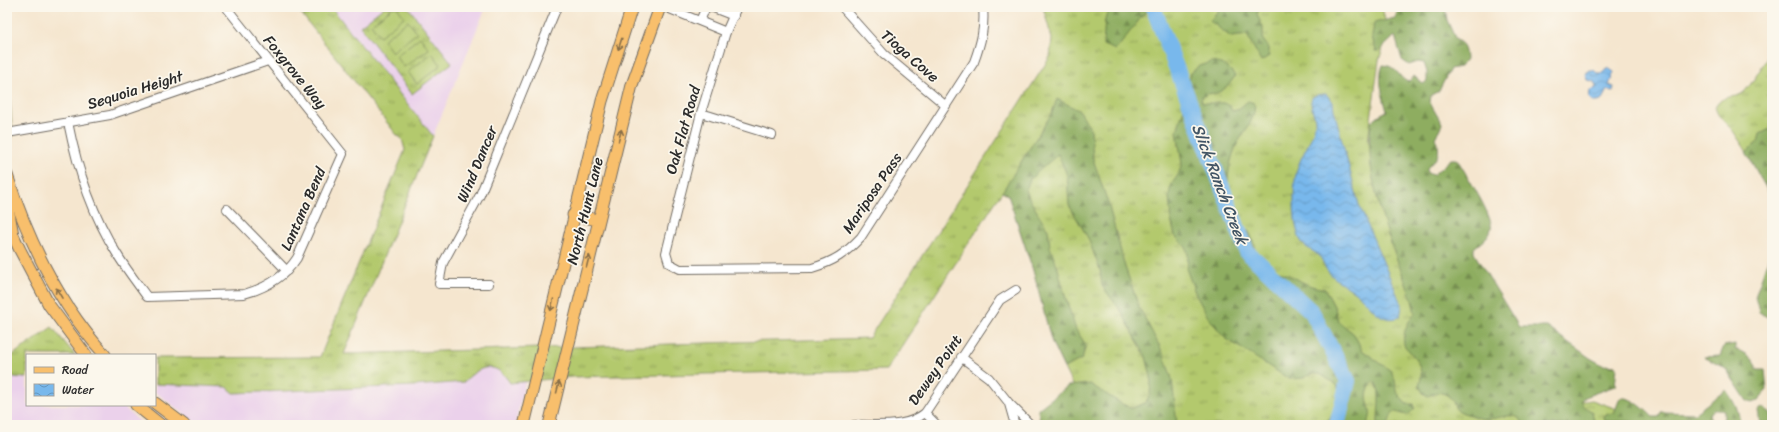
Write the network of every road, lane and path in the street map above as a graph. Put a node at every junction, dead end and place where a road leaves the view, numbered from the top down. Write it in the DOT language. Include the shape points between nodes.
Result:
graph roads {
  1 [pos="226,7"];
  2 [pos="557,7"];
  3 [pos="632,7"];
  4 [pos="660,7"];
  5 [pos="665,7"];
  6 [pos="706,7"];
  7 [pos="712,7"];
  8 [pos="738,7"];
  9 [pos="842,7"];
  10 [pos="983,7"];
  11 [pos="734,16"];
  12 [pos="700,21"];
  13 [pos="726,32"];
  14 [pos="268,61"];
  15 [pos="946,105"];
  16 [pos="701,113"];
  17 [pos="68,122"];
  18 [pos="7,133"];
  19 [pos="772,135"];
  20 [pos="343,154"];
  21 [pos="7,174"];
  22 [pos="7,193"];
  23 [pos="227,209"];
  24 [pos="573,215"];
  25 [pos="598,220"];
  26 [pos="669,263"];
  27 [pos="287,271"];
  28 [pos="489,284"];
  29 [pos="1016,290"];
  30 [pos="85,354"];
  31 [pos="104,354"];
  32 [pos="961,357"];
  33 [pos="1009,403"];
  34 [pos="156,404"];
  35 [pos="137,406"];
  36 [pos="925,413"];
  37 [pos="161,425"];
  38 [pos="184,425"];
  39 [pos="524,425"];
  40 [pos="549,425"];
  41 [pos="854,425"];
  42 [pos="937,425"];
  43 [pos="1015,425"];
  44 [pos="1031,425"];
  1 -- 14 [label="street, Foxgrove Way"];
  2 -- 28 [label="street, Wind Dancer" via="480,196 443,263 439,284"];
  3 -- 24 [label="main road, North Hunt Lane, one-way" via="602,101"];
  25 -- 4 [label="main road, North Hunt Lane, one-way" via="632,85"];
  5 -- 12 [label="street"];
  6 -- 12 [label="street"];
  7 -- 11 [label="street"];
  8 -- 11 [label="street, Oak Flat Road"];
  9 -- 15 [label="street, Tioga Cove" via="884,54"];
  10 -- 15 [label="street, Mariposa Pass" via="981,44 974,62"];
  11 -- 13 [label="street, Oak Flat Road"];
  12 -- 13 [label="street"];
  13 -- 16 [label="street, Oak Flat Road"];
  14 -- 17 [label="street, Sequoia Height" via="116,113"];
  14 -- 20 [label="street, Foxgrove Way"];
  15 -- 26 [label="street, Mariposa Pass" via="861,237 842,256 812,268 680,270"];
  16 -- 19 [label="street"];
  16 -- 26 [label="street, Oak Flat Road" via="666,253"];
  17 -- 18 [label="street, Sequoia Height"];
  17 -- 27 [label="street, Lantana Bend" via="77,162 93,208 117,255 147,297 244,294 266,287"];
  20 -- 27 [label="street, Lantana Bend" via="304,245"];
  31 -- 21 [label="main road, one-way" via="61,297 40,260"];
  22 -- 30 [label="main road" via="13,235 20,250 49,305"];
  23 -- 27 [label="street"];
  24 -- 25 [label="main road"];
  24 -- 39 [label="main road, North Hunt Lane, one-way"];
  40 -- 25 [label="main road, North Hunt Lane, one-way"];
  29 -- 32 [label="street, Dewey Point" via="1000,300"];
  32 -- 33 [label="street" via="989,378"];
  32 -- 36 [label="street, Dewey Point"];
  33 -- 43 [label="street"];
  33 -- 44 [label="street"];
  34 -- 38 [label="main road"];
  35 -- 37 [label="main road"];
  36 -- 41 [label="street, Dewey Point" via="906,424"];
  36 -- 42 [label="street"];
}
